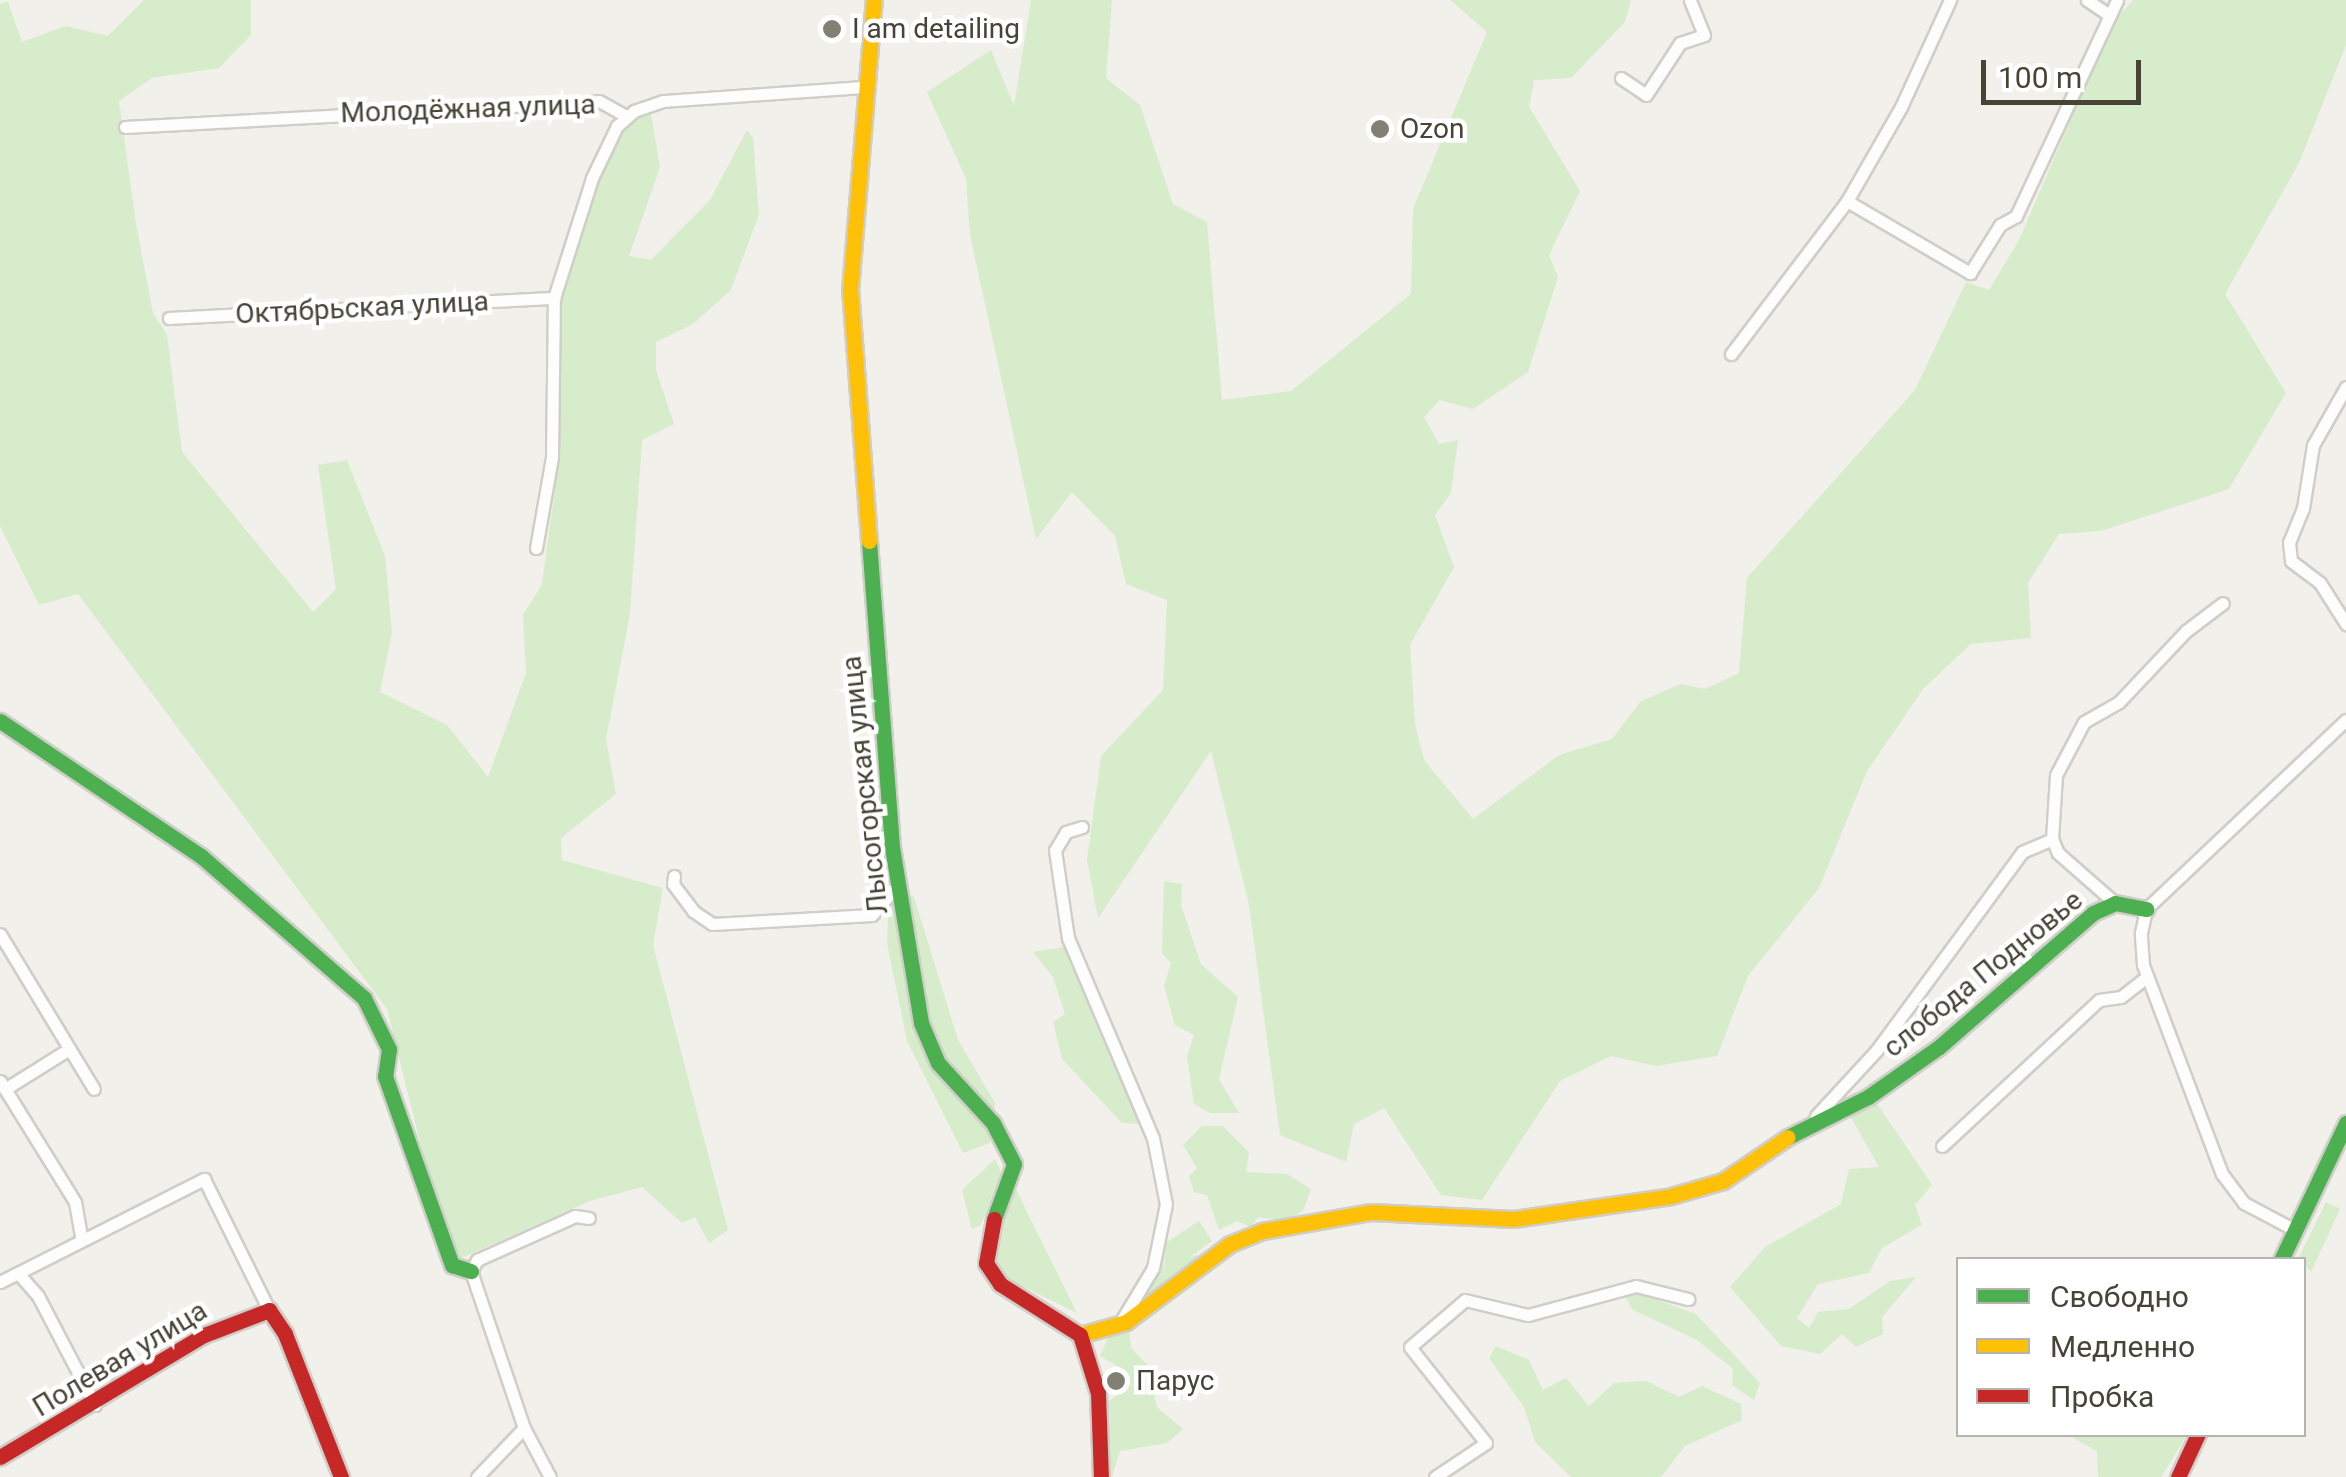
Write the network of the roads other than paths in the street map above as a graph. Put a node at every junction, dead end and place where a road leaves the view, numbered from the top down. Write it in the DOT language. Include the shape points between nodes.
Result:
graph roads {
  1 [pos="874,0"];
  2 [pos="1690,0"];
  3 [pos="1950,0"];
  4 [pos="2088,0"];
  5 [pos="2117,0"];
  6 [pos="2110,15"];
  7 [pos="1621,78"];
  8 [pos="865,87"];
  9 [pos="626,116"];
  10 [pos="125,127"];
  11 [pos="1846,201"];
  12 [pos="554,298"];
  13 [pos="169,318"];
  14 [pos="1731,354"];
  15 [pos="2346,387"];
  16 [pos="536,548"];
  17 [pos="2223,603"];
  18 [pos="2346,624"];
  19 [pos="2346,720"];
  20 [pos="0,721"];
  21 [pos="1082,827"];
  22 [pos="2052,839"];
  23 [pos="674,876"];
  24 [pos="898,884"];
  25 [pos="2115,903"];
  26 [pos="2146,908"];
  27 [pos="0,934"];
  28 [pos="2147,976"];
  29 [pos="70,1049"];
  30 [pos="3,1085"];
  31 [pos="94,1090"];
  32 [pos="1810,1122"];
  33 [pos="2346,1123"];
  34 [pos="1942,1146"];
  35 [pos="589,1218"];
  36 [pos="2295,1230"];
  37 [pos="81,1238"];
  38 [pos="2282,1257"];
  39 [pos="471,1271"];
  40 [pos="18,1273"];
  41 [pos="0,1282"];
  42 [pos="1688,1299"];
  43 [pos="269,1310"];
  44 [pos="1127,1320"];
  45 [pos="1080,1336"];
  46 [pos="95,1405"];
  47 [pos="524,1428"];
  48 [pos="2197,1437"];
  49 [pos="0,1457"];
  50 [pos="341,1477"];
  51 [pos="478,1477"];
  52 [pos="550,1477"];
  53 [pos="1100,1477"];
  54 [pos="1435,1477"];
  55 [pos="2178,1477"];
  1 -- 8 [label="street, Лысогорская улица"];
  2 -- 7 [label="street" via="1704,35 1680,43 1646,95"];
  3 -- 11 [label="street" via="1901,107"];
  4 -- 6 [label="street"];
  5 -- 6 [label="street"];
  6 -- 11 [label="street" via="2016,216 2000,226 1970,273"];
  8 -- 9 [label="street, Молодёжная улица" via="663,101"];
  8 -- 24 [label="street, Лысогорская улица" via="852,340"];
  9 -- 10 [label="street, Молодёжная улица" via="599,102"];
  9 -- 12 [label="street" via="602,150"];
  11 -- 14 [label="street"];
  12 -- 13 [label="street, Октябрьская улица"];
  12 -- 16 [label="street" via="552,457"];
  15 -- 18 [label="street" via="2313,445 2303,508 2289,542 2291,561 2320,583"];
  17 -- 22 [label="street" via="2186,631 2118,702 2084,722 2056,775"];
  19 -- 26 [label="street"];
  20 -- 39 [label="street" via="202,856 364,998 389,1049 385,1076 452,1264"];
  21 -- 44 [label="street" via="1066,832 1056,850 1068,938 1153,1138 1166,1204 1153,1268"];
  22 -- 25 [label="street" via="2068,866"];
  22 -- 32 [label="street" via="2036,840 2022,852 1876,1051"];
  23 -- 24 [label="street" via="672,884 693,912 712,924 872,915"];
  24 -- 45 [label="street, Лысогорская улица" via="921,1024 938,1062 994,1123 1014,1164 984,1244 986,1264 1000,1284"];
  25 -- 26 [label="street, слобода Подновье"];
  25 -- 32 [label="street, слобода Подновье" via="2048,947 1887,1085"];
  26 -- 28 [label="street"];
  27 -- 29 [label="street"];
  28 -- 34 [label="street" via="2121,997 2099,1000"];
  28 -- 36 [label="street" via="2232,1190"];
  29 -- 30 [label="street"];
  29 -- 31 [label="street"];
  30 -- 37 [label="street" via="75,1202"];
  32 -- 44 [label="street, слобода Подновье" via="1750,1166 1672,1196 1514,1219 1371,1212 1246,1235"];
  33 -- 36 [label="street"];
  35 -- 39 [label="street" via="574,1216 477,1260"];
  36 -- 38 [label="street"];
  37 -- 40 [label="street"];
  37 -- 43 [label="street" via="204,1179"];
  39 -- 47 [label="street"];
  40 -- 41 [label="street"];
  40 -- 46 [label="street" via="38,1296"];
  42 -- 54 [label="street" via="1636,1286 1528,1315 1465,1300 1413,1341 1411,1356 1486,1443"];
  43 -- 46 [label="street, Полевая улица" via="204,1335"];
  43 -- 50 [label="street" via="286,1334"];
  44 -- 45 [label="street, слобода Подновье"];
  45 -- 53 [label="street" via="1098,1392"];
  46 -- 49 [label="street, Полевая улица"];
  47 -- 51 [label="street"];
  47 -- 52 [label="street"];
  48 -- 55 [label="street"];
}
